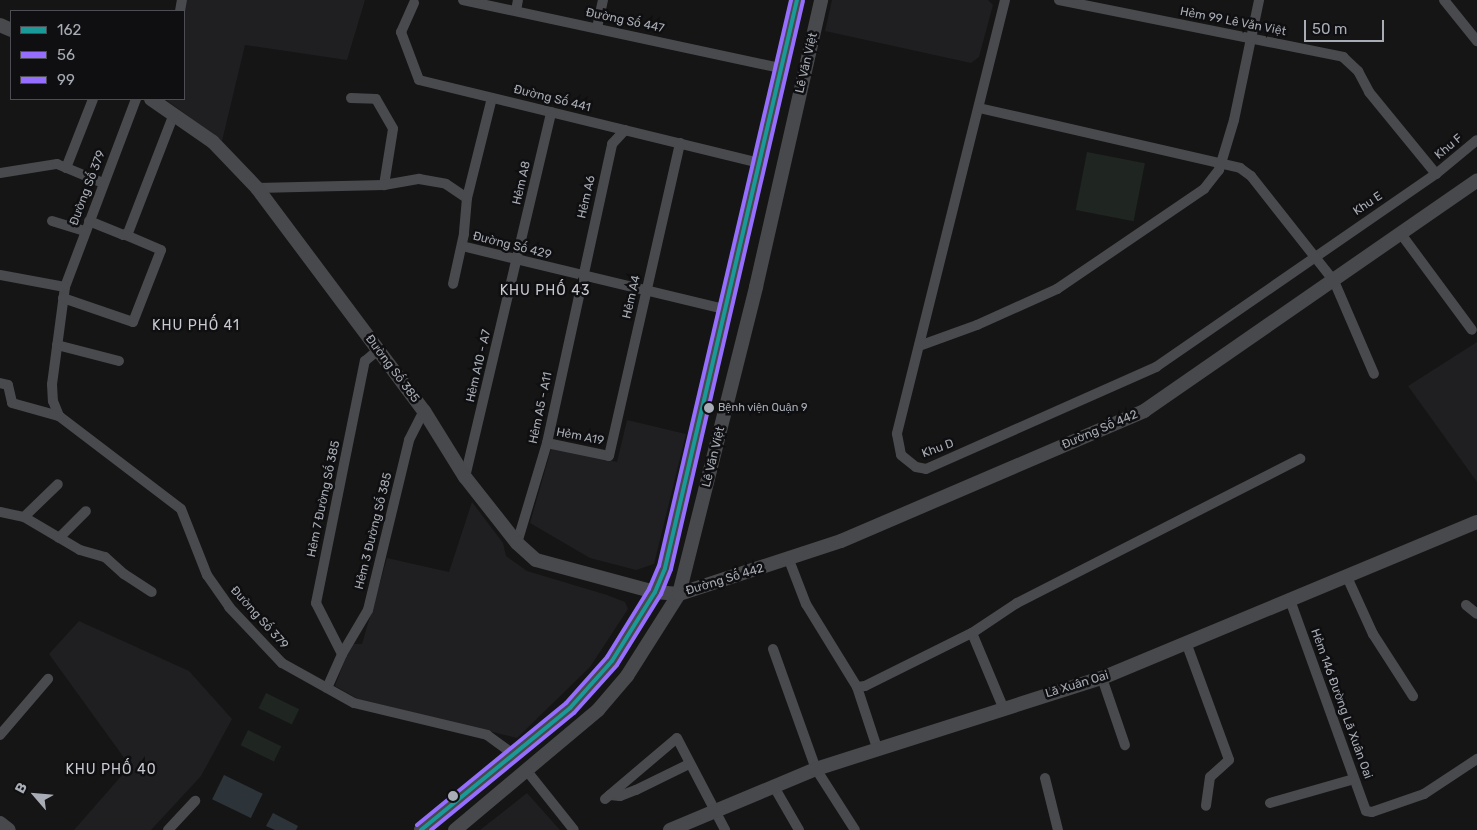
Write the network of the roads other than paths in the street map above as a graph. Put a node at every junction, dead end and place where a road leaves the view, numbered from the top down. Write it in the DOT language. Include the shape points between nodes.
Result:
graph roads {
  1 [pos="463,0"];
  2 [pos="518,0"];
  3 [pos="603,0"];
  4 [pos="797,0"];
  5 [pos="821,0"];
  6 [pos="1005,0"];
  7 [pos="1059,0"];
  8 [pos="1259,0"];
  9 [pos="1444,0"];
  10 [pos="414,3"];
  11 [pos="516,11"];
  12 [pos="597,28"];
  13 [pos="1251,40"];
  14 [pos="1477,41"];
  15 [pos="781,68"];
  16 [pos="351,98"];
  17 [pos="492,98"];
  18 [pos="94,100"];
  19 [pos="136,100"];
  20 [pos="159,101"];
  21 [pos="979,108"];
  22 [pos="551,112"];
  23 [pos="174,114"];
  24 [pos="625,130"];
  25 [pos="1477,140"];
  26 [pos="680,143"];
  27 [pos="759,162"];
  28 [pos="1221,164"];
  29 [pos="66,168"];
  30 [pos="0,172"];
  31 [pos="1436,174"];
  32 [pos="1477,180"];
  33 [pos="103,183"];
  34 [pos="384,185"];
  35 [pos="257,188"];
  36 [pos="467,198"];
  37 [pos="52,221"];
  38 [pos="90,221"];
  39 [pos="86,231"];
  40 [pos="1401,234"];
  41 [pos="126,235"];
  42 [pos="462,246"];
  43 [pos="1314,256"];
  44 [pos="516,260"];
  45 [pos="0,275"];
  46 [pos="581,275"];
  47 [pos="1334,281"];
  48 [pos="453,284"];
  49 [pos="65,287"];
  50 [pos="646,291"];
  51 [pos="63,298"];
  52 [pos="725,309"];
  53 [pos="749,315"];
  54 [pos="1472,330"];
  55 [pos="57,345"];
  56 [pos="919,346"];
  57 [pos="378,350"];
  58 [pos="119,361"];
  59 [pos="1374,374"];
  60 [pos="0,383"];
  61 [pos="424,411"];
  62 [pos="59,416"];
  63 [pos="547,443"];
  64 [pos="609,456"];
  65 [pos="1300,458"];
  66 [pos="465,477"];
  67 [pos="58,484"];
  68 [pos="86,511"];
  69 [pos="0,512"];
  70 [pos="24,517"];
  71 [pos="1477,522"];
  72 [pos="59,538"];
  73 [pos="517,543"];
  74 [pos="789,560"];
  75 [pos="1347,577"];
  76 [pos="152,592"];
  77 [pos="655,592"];
  78 [pos="679,594"];
  79 [pos="1290,600"];
  80 [pos="1466,605"];
  81 [pos="1477,614"];
  82 [pos="972,632"];
  83 [pos="1187,644"];
  84 [pos="773,648"];
  85 [pos="342,654"];
  86 [pos="1102,678"];
  87 [pos="48,679"];
  88 [pos="857,687"];
  89 [pos="327,688"];
  90 [pos="1413,696"];
  91 [pos="1003,707"];
  92 [pos="0,735"];
  93 [pos="1125,745"];
  94 [pos="877,748"];
  95 [pos="515,756"];
  96 [pos="1477,759"];
  97 [pos="689,764"];
  98 [pos="816,769"];
  99 [pos="527,771"];
  100 [pos="1045,778"];
  101 [pos="1354,779"];
  102 [pos="773,786"];
  103 [pos="195,801"];
  104 [pos="1270,803"];
  105 [pos="1206,806"];
  106 [pos="716,812"];
  107 [pos="0,823"];
  108 [pos="9,830"];
  109 [pos="168,830"];
  110 [pos="421,830"];
  111 [pos="455,830"];
  112 [pos="574,830"];
  113 [pos="670,830"];
  114 [pos="725,830"];
  115 [pos="799,830"];
  116 [pos="855,830"];
  117 [pos="1058,830"];
  1 -- 11 [label="street, Đường Số 447"];
  2 -- 11 [label="street"];
  3 -- 12 [label="street"];
  4 -- 15 [label="main road, Lê Văn Việt"];
  5 -- 53 [label="main road, Lê Văn Việt"];
  6 -- 21 [label="street"];
  7 -- 13 [label="street, Hẻm 99 Lê Văn Việt"];
  8 -- 13 [label="street"];
  9 -- 14 [label="street"];
  10 -- 17 [label="street, Đường Số 441" via="401,32 419,80"];
  11 -- 12 [label="street, Đường Số 447"];
  12 -- 15 [label="street, Đường Số 447"];
  13 -- 28 [label="street"];
  13 -- 31 [label="street, Hẻm 99 Lê Văn Việt" via="1343,57 1358,71 1369,92"];
  15 -- 27 [label="main road, Lê Văn Việt"];
  16 -- 34 [label="street" via="376,99 393,129"];
  17 -- 22 [label="street, Đường Số 441"];
  17 -- 36 [label="street, Đường Số 429"];
  18 -- 29 [label="street"];
  19 -- 33 [label="street, Đường Số 379"];
  20 -- 23 [label="main road, Đường Số 385"];
  21 -- 28 [label="street"];
  21 -- 56 [label="street"];
  22 -- 24 [label="street, Đường Số 441"];
  22 -- 44 [label="street, Hẻm A8"];
  23 -- 35 [label="main road, Đường Số 385" via="213,142"];
  23 -- 41 [label="street"];
  24 -- 26 [label="street, Đường Số 441"];
  24 -- 46 [label="street, Hẻm A6" via="612,144"];
  25 -- 31 [label="street, Khu F"];
  26 -- 27 [label="street, Đường Số 441"];
  26 -- 50 [label="street, Hẻm A4"];
  27 -- 52 [label="main road, Lê Văn Việt"];
  28 -- 43 [label="street" via="1240,168 1251,176"];
  28 -- 56 [label="street" via="1204,189 1078,277 977,325"];
  29 -- 30 [label="street" via="57,164"];
  29 -- 33 [label="street"];
  31 -- 43 [label="street, Khu E"];
  32 -- 40 [label="main road, Đường Số 442"];
  33 -- 38 [label="street, Đường Số 379"];
  34 -- 35 [label="street"];
  34 -- 36 [label="street" via="419,179 446,184"];
  35 -- 57 [label="main road, Đường Số 385"];
  36 -- 42 [label="street, Đường Số 429"];
  37 -- 39 [label="street"];
  38 -- 39 [label="street, Đường Số 379"];
  38 -- 41 [label="street"];
  39 -- 49 [label="street, Đường Số 379"];
  40 -- 47 [label="main road, Đường Số 442"];
  40 -- 54 [label="street"];
  41 -- 51 [label="street" via="161,250 134,322"];
  42 -- 44 [label="street, Đường Số 429"];
  42 -- 48 [label="street"];
  43 -- 47 [label="street"];
  43 -- 56 [label="street, Khu D" via="1156,367 926,469 908,464 902,455 897,434"];
  44 -- 46 [label="street, Đường Số 429"];
  44 -- 66 [label="street, Hẻm A10 - A7"];
  45 -- 49 [label="street"];
  46 -- 50 [label="street, Đường Số 429"];
  46 -- 63 [label="street, Hẻm A5 - A11"];
  47 -- 59 [label="street"];
  47 -- 74 [label="main road, Đường Số 442" via="1144,411"];
  49 -- 51 [label="street, Đường Số 379"];
  50 -- 52 [label="street, Đường Số 429"];
  50 -- 64 [label="street, Hẻm A4"];
  51 -- 55 [label="street, Đường Số 379"];
  52 -- 53 [label="main road"];
  52 -- 77 [label="main road, Lê Văn Việt" via="666,563"];
  53 -- 78 [label="main road, Lê Văn Việt"];
  55 -- 58 [label="street"];
  55 -- 62 [label="street, Đường Số 379" via="52,384 53,401"];
  57 -- 61 [label="main road, Đường Số 385"];
  57 -- 85 [label="street, Hẻm 7 Đường Số 385" via="365,362 316,603"];
  60 -- 62 [label="street" via="8,385 12,403"];
  61 -- 66 [label="main road, Đường Số 385"];
  61 -- 85 [label="street, Hẻm 3 Đường Số 385" via="409,440 368,610"];
  62 -- 89 [label="street, Đường Số 379" via="181,509 207,575 229,607 282,663"];
  63 -- 64 [label="street, Hẻm A19"];
  63 -- 73 [label="street, Hẻm A5 - A11"];
  65 -- 82 [label="street" via="1017,603"];
  66 -- 73 [label="main road, Đường Số 385"];
  67 -- 70 [label="street"];
  68 -- 72 [label="street"];
  69 -- 70 [label="street"];
  70 -- 72 [label="street"];
  71 -- 75 [label="main road, Lã Xuân Oai"];
  72 -- 76 [label="street" via="80,550 105,557"];
  73 -- 77 [label="main road, Đường Số 385" via="536,560"];
  74 -- 78 [label="main road, Đường Số 442"];
  74 -- 88 [label="street" via="806,604"];
  75 -- 79 [label="main road, Lã Xuân Oai"];
  75 -- 90 [label="street" via="1373,634"];
  77 -- 78 [label="main road, Đường Số 385"];
  77 -- 95 [label="main road, Lê Văn Việt" via="606,668 570,708"];
  78 -- 99 [label="main road, Lê Văn Việt" via="609,698"];
  79 -- 83 [label="main road, Lã Xuân Oai"];
  79 -- 101 [label="street, Hẻm 146 Đường Lã Xuân Oai"];
  80 -- 81 [label="street"];
  82 -- 88 [label="street" via="865,686"];
  82 -- 91 [label="street"];
  83 -- 86 [label="main road, Lã Xuân Oai"];
  83 -- 105 [label="street" via="1229,760 1210,777"];
  84 -- 98 [label="street"];
  85 -- 89 [label="street, Hẻm 3 Đường Số 385"];
  86 -- 91 [label="main road, Lã Xuân Oai"];
  86 -- 93 [label="street"];
  87 -- 92 [label="street"];
  88 -- 94 [label="street"];
  89 -- 95 [label="street, Đường Số 379" via="354,703 487,735"];
  91 -- 94 [label="main road, Lã Xuân Oai"];
  94 -- 98 [label="main road, Lã Xuân Oai"];
  95 -- 99 [label="main road"];
  95 -- 110 [label="main road, Lê Văn Việt"];
  96 -- 101 [label="street, Hẻm 146 Đường Lã Xuân Oai" via="1424,794 1372,812 1366,812"];
  97 -- 97 [label="street" via="677,738 607,797 636,790"];
  97 -- 106 [label="street"];
  98 -- 102 [label="main road, Lã Xuân Oai"];
  98 -- 116 [label="street"];
  99 -- 111 [label="main road, Lê Văn Việt"];
  99 -- 112 [label="street"];
  100 -- 117 [label="street"];
  101 -- 104 [label="street"];
  102 -- 106 [label="main road, Lã Xuân Oai"];
  102 -- 115 [label="street"];
  103 -- 109 [label="street"];
  106 -- 113 [label="main road, Lã Xuân Oai"];
  106 -- 114 [label="street"];
  107 -- 108 [label="main road"];
}
